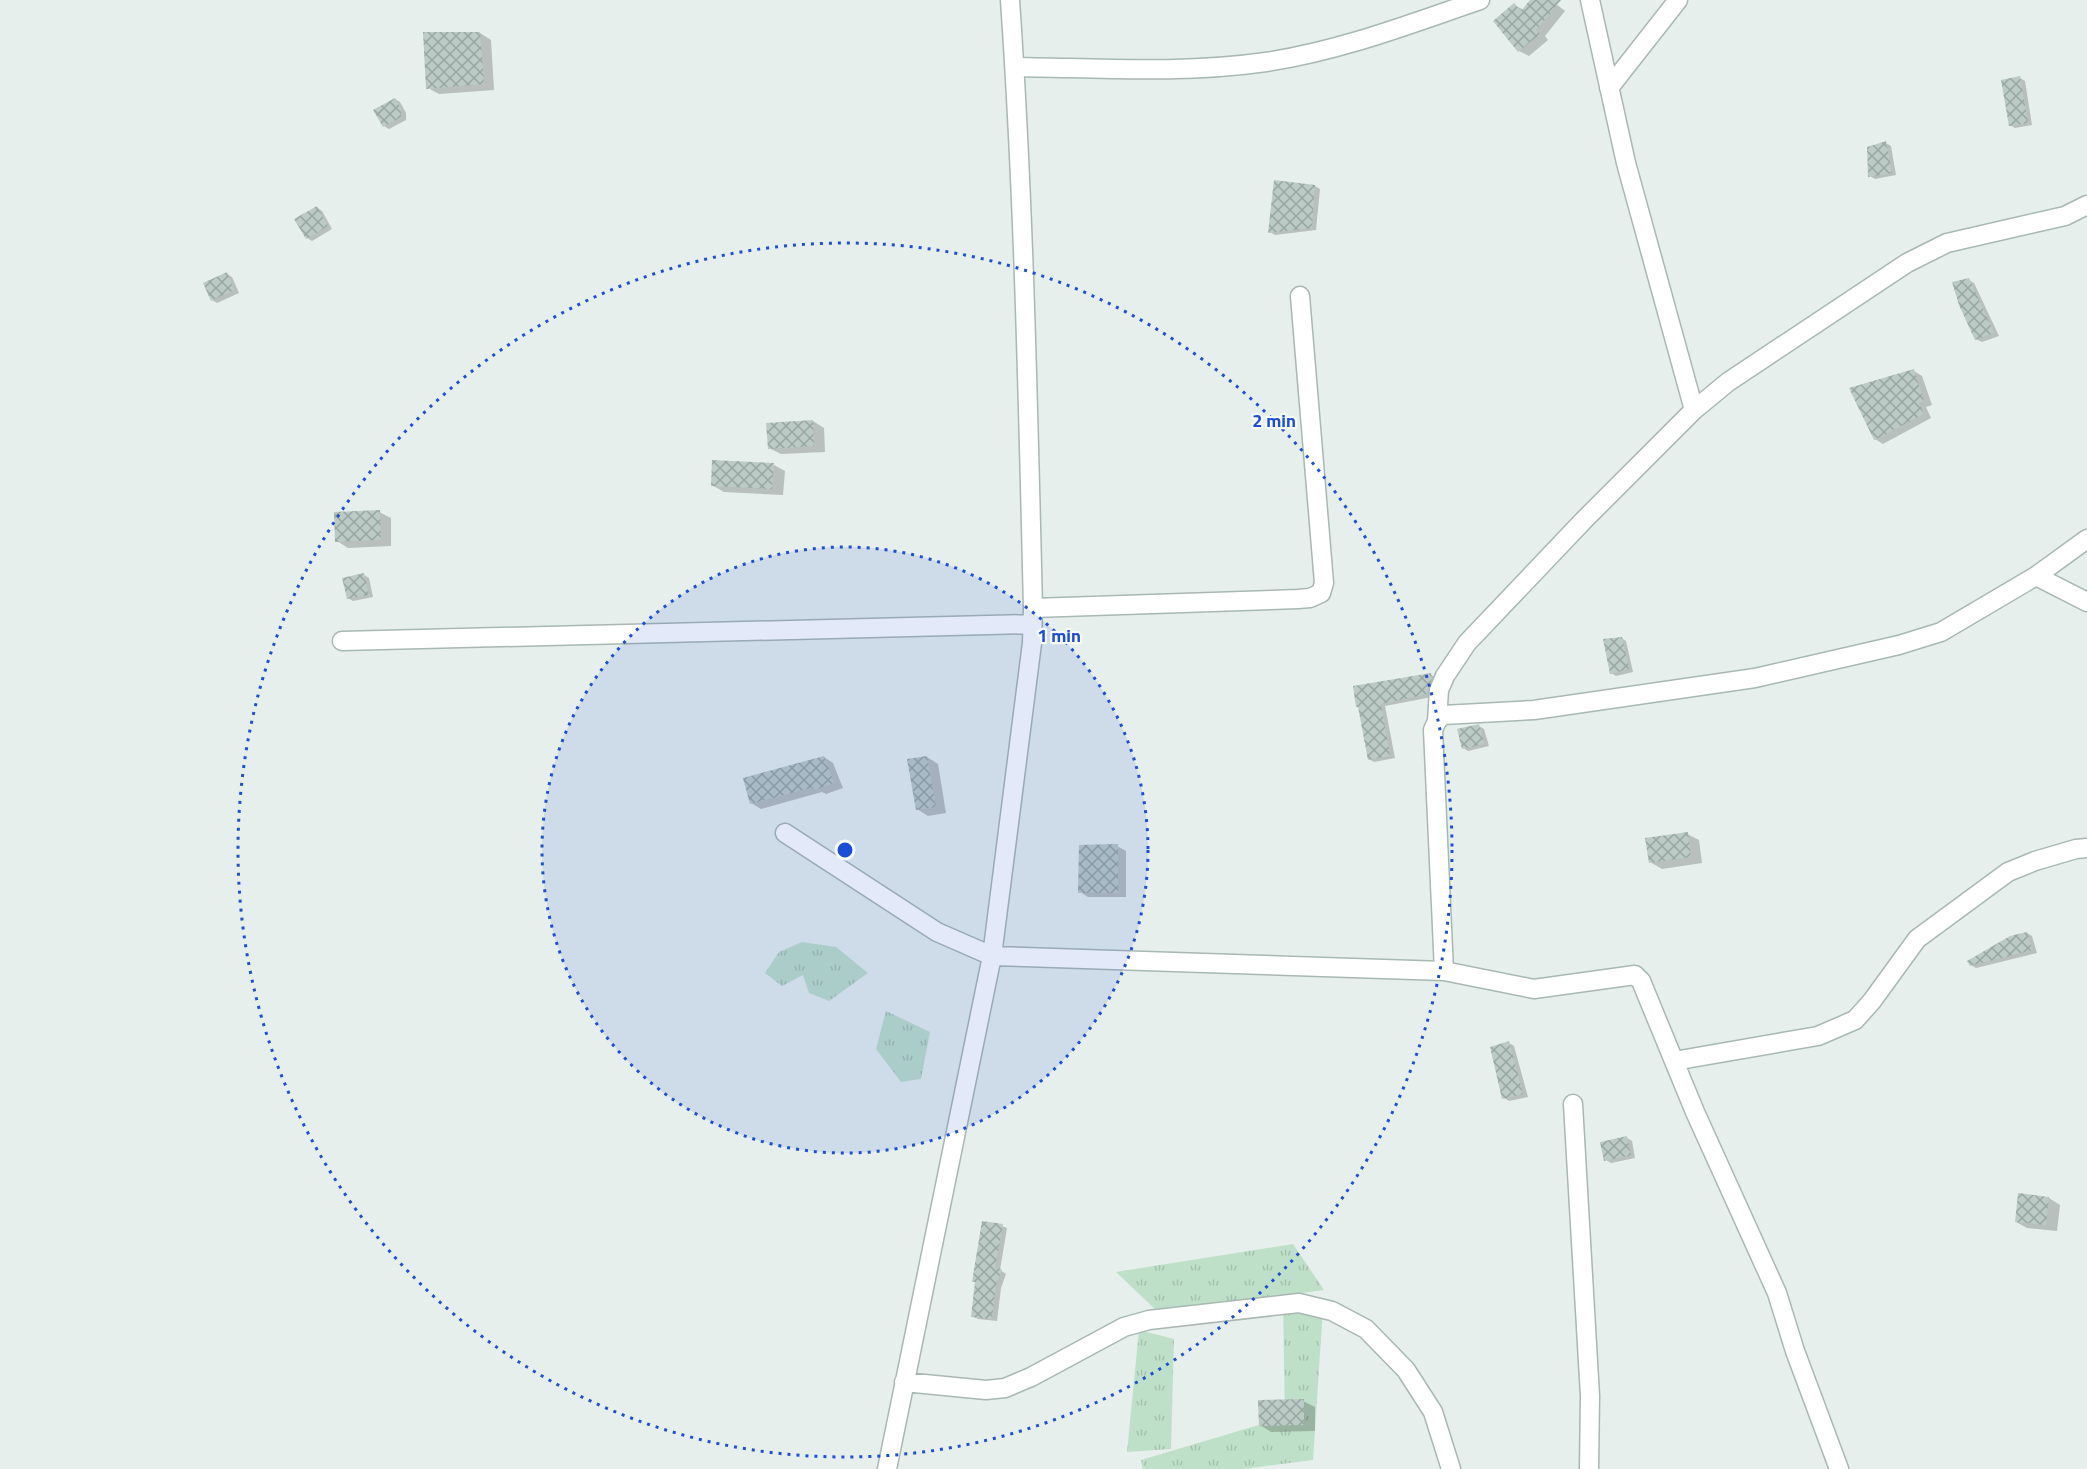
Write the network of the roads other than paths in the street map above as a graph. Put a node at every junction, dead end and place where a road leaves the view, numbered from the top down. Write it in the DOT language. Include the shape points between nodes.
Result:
graph roads {
  1 [pos="1010,0"];
  2 [pos="1480,0"];
  3 [pos="1590,0"];
  4 [pos="1678,0"];
  5 [pos="1015,67"];
  6 [pos="1609,88"];
  7 [pos="2087,205"];
  8 [pos="1300,296"];
  9 [pos="1694,410"];
  10 [pos="2087,539"];
  11 [pos="2036,576"];
  12 [pos="2087,602"];
  13 [pos="1032,616"];
  14 [pos="342,641"];
  15 [pos="1437,721"];
  16 [pos="785,833"];
  17 [pos="2087,848"];
  18 [pos="992,956"];
  19 [pos="1444,971"];
  20 [pos="1674,1061"];
  21 [pos="1573,1104"];
  22 [pos="904,1382"];
  23 [pos="887,1469"];
  24 [pos="1451,1469"];
  25 [pos="1589,1469"];
  26 [pos="1839,1469"];
  1 -- 5 [label="street"];
  2 -- 5 [label="street" via="1349,45 1266,62 1183,69"];
  3 -- 6 [label="street"];
  4 -- 6 [label="street"];
  5 -- 13 [label="street"];
  6 -- 9 [label="street"];
  7 -- 9 [label="street" via="2065,216 1947,243 1907,263 1728,382"];
  8 -- 13 [label="street" via="1324,583 1321,593 1298,599"];
  9 -- 15 [label="street" via="1467,643 1439,690"];
  10 -- 11 [label="street"];
  11 -- 12 [label="street"];
  11 -- 15 [label="street" via="1941,632 1899,645 1755,678 1534,711 1443,715"];
  13 -- 14 [label="street"];
  13 -- 18 [label="street" via="1032,643"];
  15 -- 19 [label="street" via="1433,730"];
  16 -- 18 [label="street" via="937,932"];
  17 -- 20 [label="street" via="2007,872 1917,939 1855,1020 1818,1036"];
  18 -- 19 [label="street"];
  18 -- 22 [label="street"];
  19 -- 20 [label="street" via="1534,989 1635,975"];
  20 -- 26 [label="street" via="1777,1293"];
  21 -- 25 [label="street" via="1590,1385"];
  22 -- 23 [label="street"];
  22 -- 24 [label="street" via="986,1390 1005,1388 1124,1327 1149,1320 1299,1303 1332,1311 1366,1329 1406,1370 1432,1412"];
}
